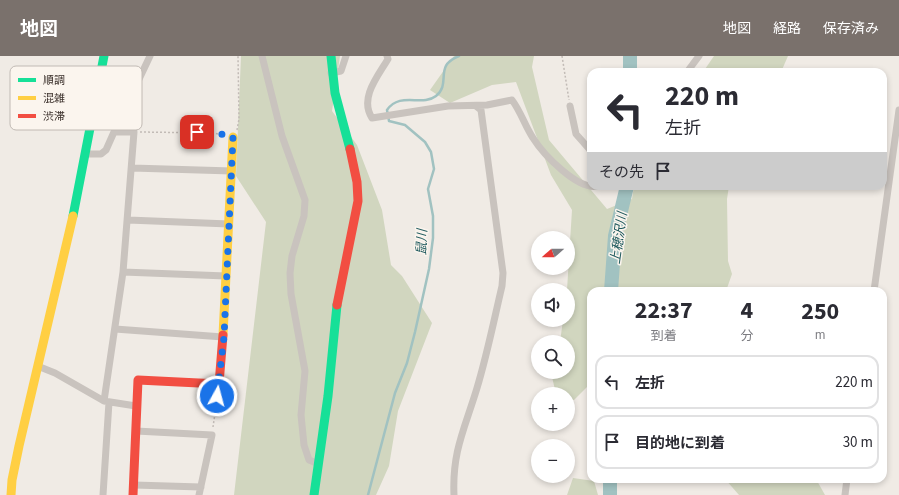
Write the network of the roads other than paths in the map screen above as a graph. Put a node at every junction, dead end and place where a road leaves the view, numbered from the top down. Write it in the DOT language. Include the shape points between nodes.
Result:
graph roads {
  1 [pos="104,56"];
  2 [pos="150,56"];
  3 [pos="262,56"];
  4 [pos="331,56"];
  5 [pos="346,56"];
  6 [pos="387,56"];
  7 [pos="700,56"];
  8 [pos="102,66"];
  9 [pos="690,68"];
  10 [pos="142,73"];
  11 [pos="331,73"];
  12 [pos="476,106"];
  13 [pos="570,106"];
  14 [pos="899,110"];
  15 [pos="90,130"];
  16 [pos="114,132"];
  17 [pos="233,137"];
  18 [pos="587,146"];
  19 [pos="86,154"];
  20 [pos="132,168"];
  21 [pos="232,171"];
  22 [pos="587,185"];
  23 [pos="128,220"];
  24 [pos="229,224"];
  25 [pos="122,272"];
  26 [pos="226,276"];
  27 [pos="875,287"];
  28 [pos="115,329"];
  29 [pos="224,337"];
  30 [pos="40,367"];
  31 [pos="107,401"];
  32 [pos="136,406"];
  33 [pos="136,431"];
  34 [pos="319,464"];
  35 [pos="846,483"];
  36 [pos="134,485"];
  37 [pos="201,487"];
  38 [pos="11,495"];
  39 [pos="104,495"];
  40 [pos="133,495"];
  41 [pos="199,495"];
  42 [pos="314,495"];
  43 [pos="454,495"];
  44 [pos="845,495"];
  1 -- 8 [label="street"];
  2 -- 10 [label="street"];
  3 -- 34 [label="street" via="282,136 305,200 304,216 292,256 291,294 305,371 301,415 304,445 309,460"];
  4 -- 11 [label="street"];
  5 -- 11 [label="street" via="341,71"];
  6 -- 12 [label="street" via="388,59 371,85 368,98 372,118 448,106"];
  7 -- 9 [label="street"];
  11 -- 34 [label="street" via="354,157 358,201 338,293"];
  12 -- 22 [label="street" via="512,100 541,151 556,165"];
  12 -- 43 [label="street" via="481,110 503,273 477,388 460,436 453,472"];
  13 -- 18 [label="street" via="576,134"];
  14 -- 27 [label="street"];
  15 -- 19 [label="street"];
  16 -- 19 [label="street" via="106,150 101,154"];
  16 -- 20 [label="street" via="134,132"];
  17 -- 21 [label="street"];
  19 -- 30 [label="street"];
  20 -- 21 [label="street"];
  20 -- 23 [label="street"];
  21 -- 24 [label="street"];
  23 -- 24 [label="street"];
  23 -- 25 [label="street"];
  24 -- 26 [label="street"];
  25 -- 26 [label="street"];
  25 -- 28 [label="street"];
  26 -- 29 [label="street"];
  28 -- 29 [label="street"];
  28 -- 31 [label="street"];
  29 -- 32 [label="street" via="219,384 138,380"];
  30 -- 31 [label="street"];
  30 -- 38 [label="street" via="15,467"];
  31 -- 32 [label="street"];
  31 -- 39 [label="street"];
  32 -- 33 [label="street"];
  33 -- 36 [label="street"];
  33 -- 37 [label="street" via="212,435"];
  34 -- 42 [label="street"];
  35 -- 44 [label="street"];
  36 -- 37 [label="street"];
  36 -- 40 [label="street"];
  37 -- 41 [label="street"];
}
